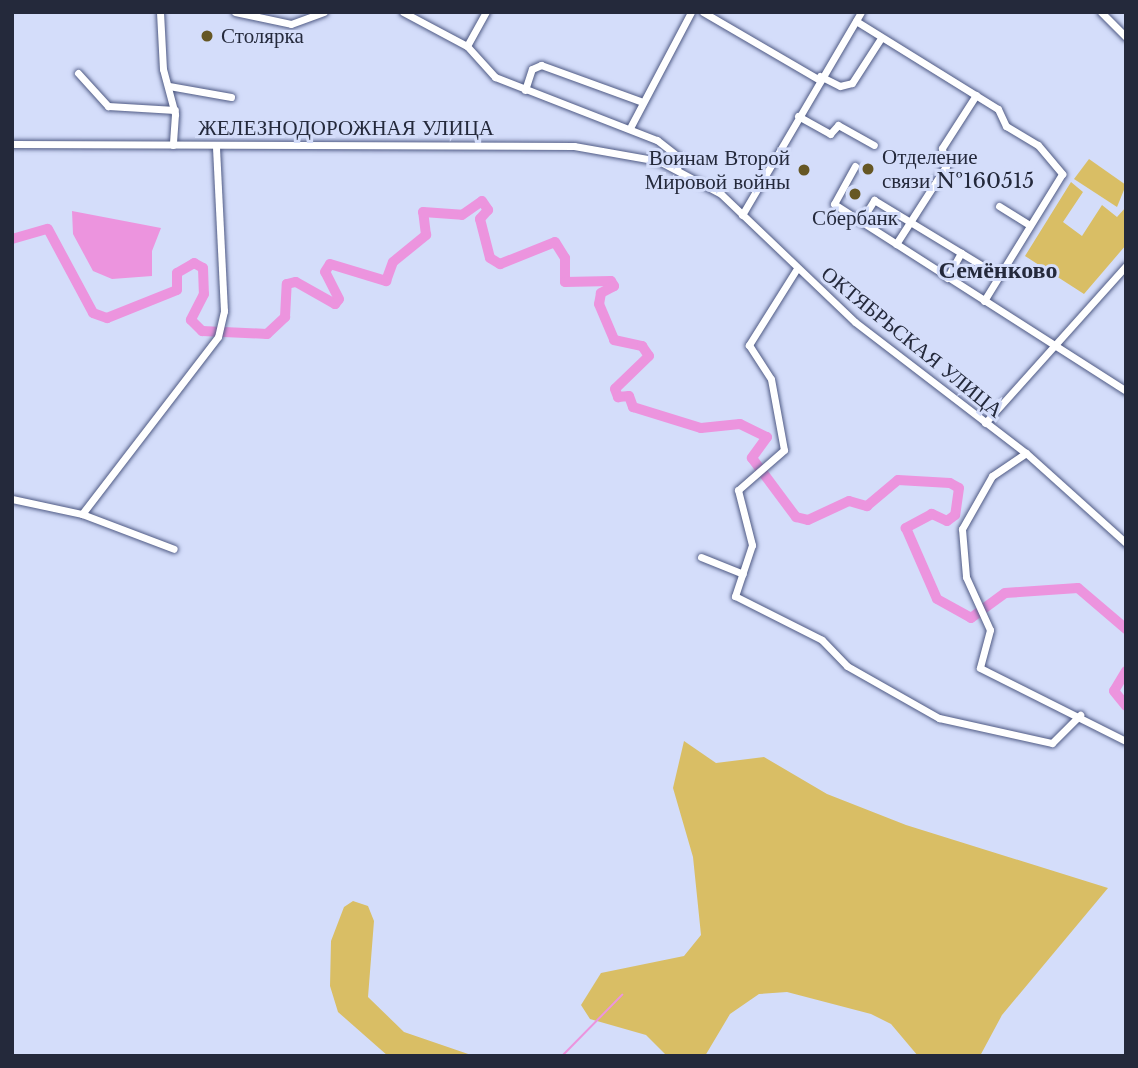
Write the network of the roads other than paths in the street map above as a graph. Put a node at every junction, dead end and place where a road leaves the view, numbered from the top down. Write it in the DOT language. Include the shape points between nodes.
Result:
graph roads {
  1 [pos="160,12"];
  2 [pos="235,12"];
  3 [pos="324,12"];
  4 [pos="403,12"];
  5 [pos="486,12"];
  6 [pos="691,12"];
  7 [pos="703,12"];
  8 [pos="862,12"];
  9 [pos="1101,12"];
  10 [pos="856,21"];
  11 [pos="1126,37"];
  12 [pos="881,38"];
  13 [pos="467,46"];
  14 [pos="78,73"];
  15 [pos="819,77"];
  16 [pos="169,86"];
  17 [pos="525,90"];
  18 [pos="976,95"];
  19 [pos="231,97"];
  20 [pos="640,101"];
  21 [pos="174,110"];
  22 [pos="798,116"];
  23 [pos="631,126"];
  24 [pos="12,144"];
  25 [pos="173,145"];
  26 [pos="874,145"];
  27 [pos="216,146"];
  28 [pos="855,166"];
  29 [pos="677,169"];
  30 [pos="999,206"];
  31 [pos="742,215"];
  32 [pos="861,222"];
  33 [pos="910,222"];
  34 [pos="1030,225"];
  35 [pos="896,244"];
  36 [pos="961,253"];
  37 [pos="1126,266"];
  38 [pos="796,270"];
  39 [pos="999,276"];
  40 [pos="947,278"];
  41 [pos="984,301"];
  42 [pos="1054,346"];
  43 [pos="1126,391"];
  44 [pos="985,423"];
  45 [pos="1026,453"];
  46 [pos="12,499"];
  47 [pos="82,514"];
  48 [pos="1126,543"];
  49 [pos="174,549"];
  50 [pos="701,557"];
  51 [pos="743,574"];
  52 [pos="1080,715"];
  53 [pos="1126,741"];
  1 -- 16 [label="street"];
  2 -- 3 [label="street" via="291,24"];
  4 -- 13 [label="street"];
  5 -- 13 [label="street"];
  6 -- 20 [label="street"];
  7 -- 15 [label="street"];
  8 -- 10 [label="street"];
  9 -- 11 [label="street"];
  10 -- 12 [label="street"];
  10 -- 15 [label="street"];
  12 -- 15 [label="street" via="852,83 840,86"];
  12 -- 18 [label="street"];
  13 -- 17 [label="street" via="495,77"];
  14 -- 21 [label="street" via="108,106"];
  15 -- 22 [label="street"];
  16 -- 19 [label="street"];
  16 -- 21 [label="street"];
  17 -- 20 [label="street" via="531,69 541,65"];
  17 -- 23 [label="street"];
  18 -- 33 [label="street" via="942,148 946,166"];
  18 -- 34 [label="street" via="998,108 1006,126 1038,145 1062,174"];
  20 -- 23 [label="street"];
  21 -- 25 [label="street"];
  22 -- 26 [label="street" via="830,134 838,124"];
  22 -- 31 [label="street"];
  23 -- 29 [label="street" via="679,157"];
  24 -- 25 [label="street, ЖЕЛЕЗНОДОРОЖНАЯ УЛИЦА"];
  25 -- 27 [label="street, ЖЕЛЕЗНОДОРОЖНАЯ УЛИЦА"];
  27 -- 29 [label="street, ЖЕЛЕЗНОДОРОЖНАЯ УЛИЦА" via="574,146"];
  27 -- 47 [label="street" via="218,337"];
  28 -- 32 [label="street" via="834,204"];
  29 -- 31 [label="street, ОКТЯБРЬСКАЯ УЛИЦА" via="701,179"];
  30 -- 34 [label="street"];
  31 -- 38 [label="street, ОКТЯБРЬСКАЯ УЛИЦА"];
  32 -- 33 [label="street" via="874,200"];
  32 -- 35 [label="street"];
  33 -- 35 [label="street"];
  33 -- 36 [label="street"];
  34 -- 39 [label="street"];
  35 -- 40 [label="street"];
  36 -- 39 [label="street"];
  36 -- 40 [label="street"];
  37 -- 42 [label="street"];
  38 -- 44 [label="street, ОКТЯБРЬСКАЯ УЛИЦА"];
  38 -- 51 [label="street" via="749,345 771,379 784,450 738,490 752,545"];
  39 -- 41 [label="street"];
  40 -- 41 [label="street"];
  41 -- 42 [label="street"];
  42 -- 43 [label="street"];
  42 -- 44 [label="street"];
  44 -- 45 [label="street, ОКТЯБРЬСКАЯ УЛИЦА"];
  45 -- 48 [label="street, ОКТЯБРЬСКАЯ УЛИЦА"];
  45 -- 52 [label="street" via="992,476 962,529 961,559 985,612 983,673"];
  46 -- 47 [label="street"];
  47 -- 49 [label="street"];
  50 -- 51 [label="street"];
  51 -- 52 [label="street" via="735,596 822,640 847,666 925,713 1052,743"];
  52 -- 53 [label="street"];
}
